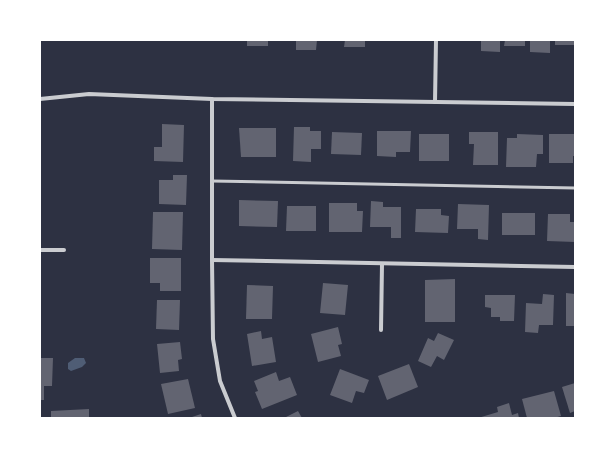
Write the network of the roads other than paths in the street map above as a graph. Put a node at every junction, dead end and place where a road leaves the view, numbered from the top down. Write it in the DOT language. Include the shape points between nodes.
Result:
graph roads {
  1 [pos="436,40"];
  2 [pos="40,99"];
  3 [pos="212,99"];
  4 [pos="435,102"];
  5 [pos="575,104"];
  6 [pos="212,182"];
  7 [pos="575,188"];
  8 [pos="40,250"];
  9 [pos="64,250"];
  10 [pos="212,260"];
  11 [pos="382,264"];
  12 [pos="575,267"];
  13 [pos="380,330"];
  14 [pos="234,418"];
  1 -- 4 [label="street"];
  2 -- 3 [label="street" via="89,94"];
  3 -- 4 [label="street"];
  3 -- 6 [label="street"];
  4 -- 5 [label="street"];
  6 -- 7 [label="lane"];
  6 -- 10 [label="street"];
  8 -- 9 [label="street"];
  10 -- 11 [label="street"];
  10 -- 14 [label="street" via="213,339 220,380"];
  11 -- 12 [label="street"];
  11 -- 13 [label="street"];
}
